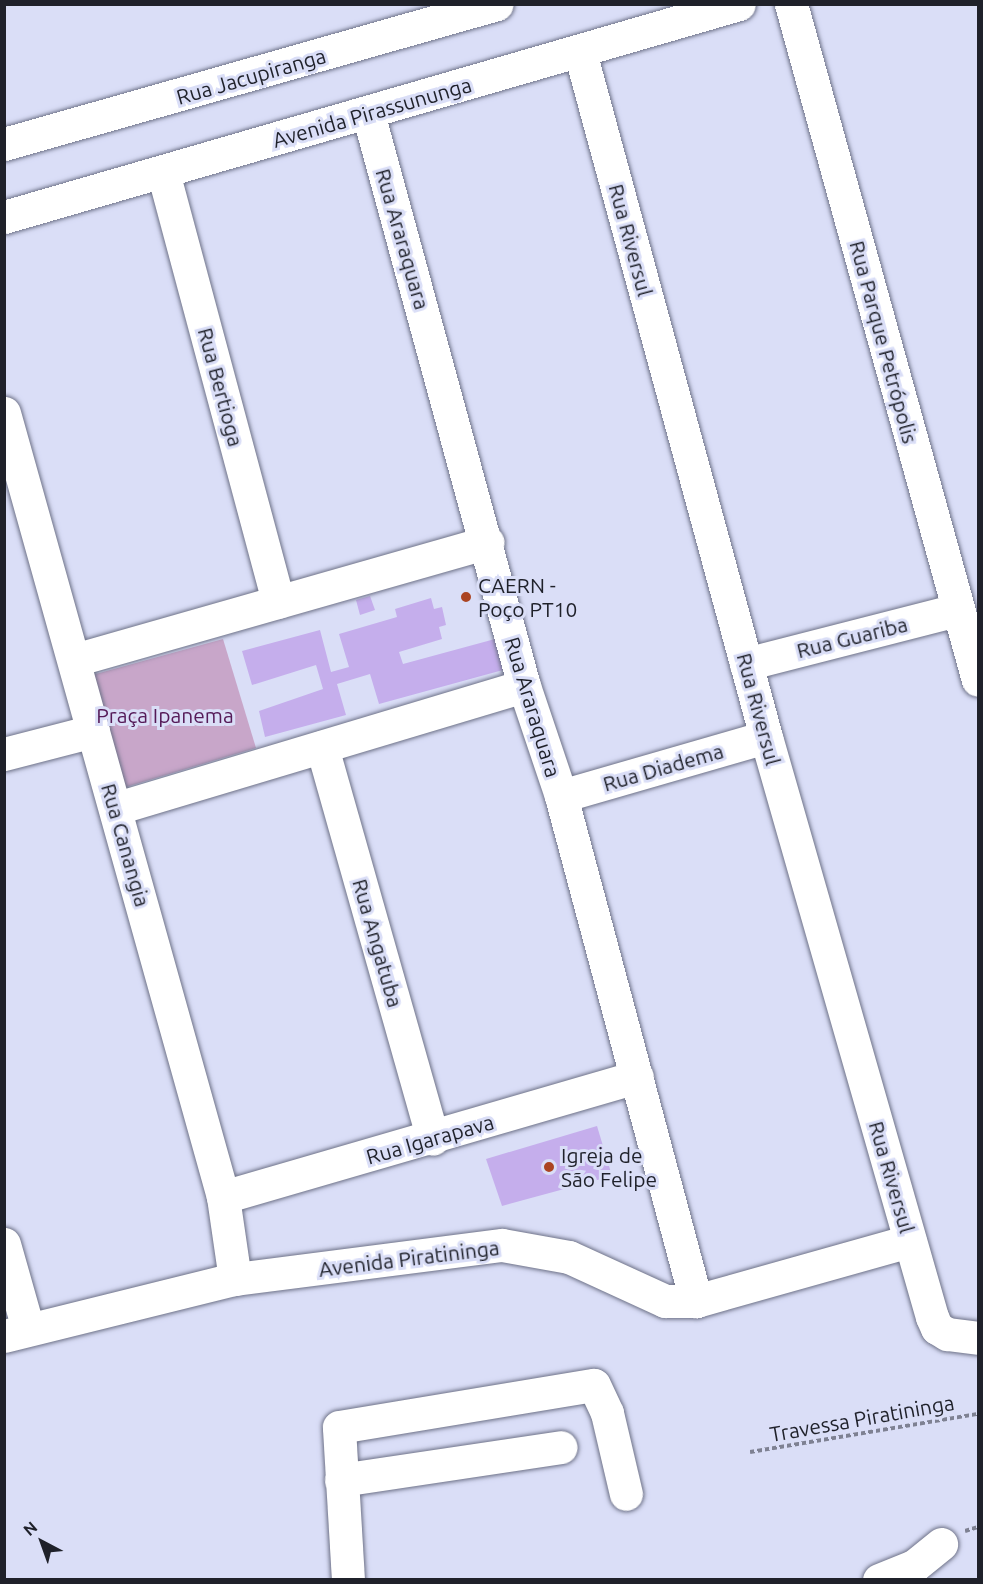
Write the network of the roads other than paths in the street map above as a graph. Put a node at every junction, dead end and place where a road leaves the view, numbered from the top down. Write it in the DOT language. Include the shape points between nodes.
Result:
graph roads {
  1 [pos="497,4"];
  2 [pos="739,4"];
  3 [pos="791,4"];
  4 [pos="580,52"];
  5 [pos="368,113"];
  6 [pos="4,144"];
  7 [pos="163,172"];
  8 [pos="4,217"];
  9 [pos="4,413"];
  10 [pos="488,542"];
  11 [pos="278,602"];
  12 [pos="957,610"];
  13 [pos="74,660"];
  14 [pos="746,664"];
  15 [pos="978,679"];
  16 [pos="524,686"];
  17 [pos="93,731"];
  18 [pos="766,737"];
  19 [pos="322,747"];
  20 [pos="4,754"];
  21 [pos="561,796"];
  22 [pos="117,808"];
  23 [pos="636,1077"];
  24 [pos="433,1139"];
  25 [pos="223,1197"];
  26 [pos="910,1241"];
  27 [pos="4,1244"];
  28 [pos="235,1280"];
  29 [pos="696,1301"];
  30 [pos="16,1332"];
  31 [pos="975,1338"];
  32 [pos="561,1447"];
  33 [pos="341,1480"];
  34 [pos="626,1494"];
  35 [pos="941,1544"];
  36 [pos="348,1580"];
  37 [pos="879,1580"];
  1 -- 6 [label="street, Rua Jacupiranga"];
  2 -- 4 [label="street, Avenida Pirassununga"];
  3 -- 12 [label="street, Rua Parque Petrópolis"];
  4 -- 5 [label="street, Avenida Pirassununga"];
  4 -- 14 [label="street, Rua Riversul"];
  5 -- 7 [label="street, Avenida Pirassununga"];
  5 -- 10 [label="street, Rua Araraquara"];
  7 -- 8 [label="street, Avenida Pirassununga"];
  7 -- 11 [label="street, Rua Bertioga"];
  9 -- 13 [label="street, Rua Canangia"];
  10 -- 11 [label="street"];
  10 -- 16 [label="street, Rua Araraquara"];
  11 -- 13 [label="street"];
  12 -- 14 [label="street, Rua Guariba"];
  12 -- 15 [label="street, Rua Parque Petrópolis"];
  13 -- 17 [label="street, Rua Canangia"];
  14 -- 18 [label="street, Rua Riversul"];
  16 -- 19 [label="street"];
  16 -- 21 [label="street, Rua Araraquara"];
  17 -- 20 [label="street"];
  17 -- 22 [label="street, Rua Canangia"];
  18 -- 21 [label="street, Rua Diadema"];
  18 -- 26 [label="street, Rua Riversul"];
  19 -- 22 [label="street"];
  19 -- 24 [label="street, Rua Angatuba"];
  21 -- 23 [label="street, Rua Araraquara"];
  22 -- 25 [label="street, Rua Canangia"];
  23 -- 24 [label="street, Rua Igarapava"];
  23 -- 29 [label="street, Rua Araraquara"];
  24 -- 25 [label="street, Rua Igarapava"];
  25 -- 28 [label="street, Rua Canangia"];
  26 -- 29 [label="street, Avenida Piratininga"];
  26 -- 31 [label="street, Rua Riversul" via="937,1328 959,1338"];
  27 -- 30 [label="street"];
  28 -- 29 [label="street, Avenida Piratininga" via="502,1245 569,1257 665,1301"];
  28 -- 30 [label="street, Avenida Piratininga"];
  32 -- 33 [label="street"];
  33 -- 34 [label="street" via="339,1427 594,1384 607,1413"];
  33 -- 36 [label="street"];
  35 -- 37 [label="street" via="914,1566"];
}
